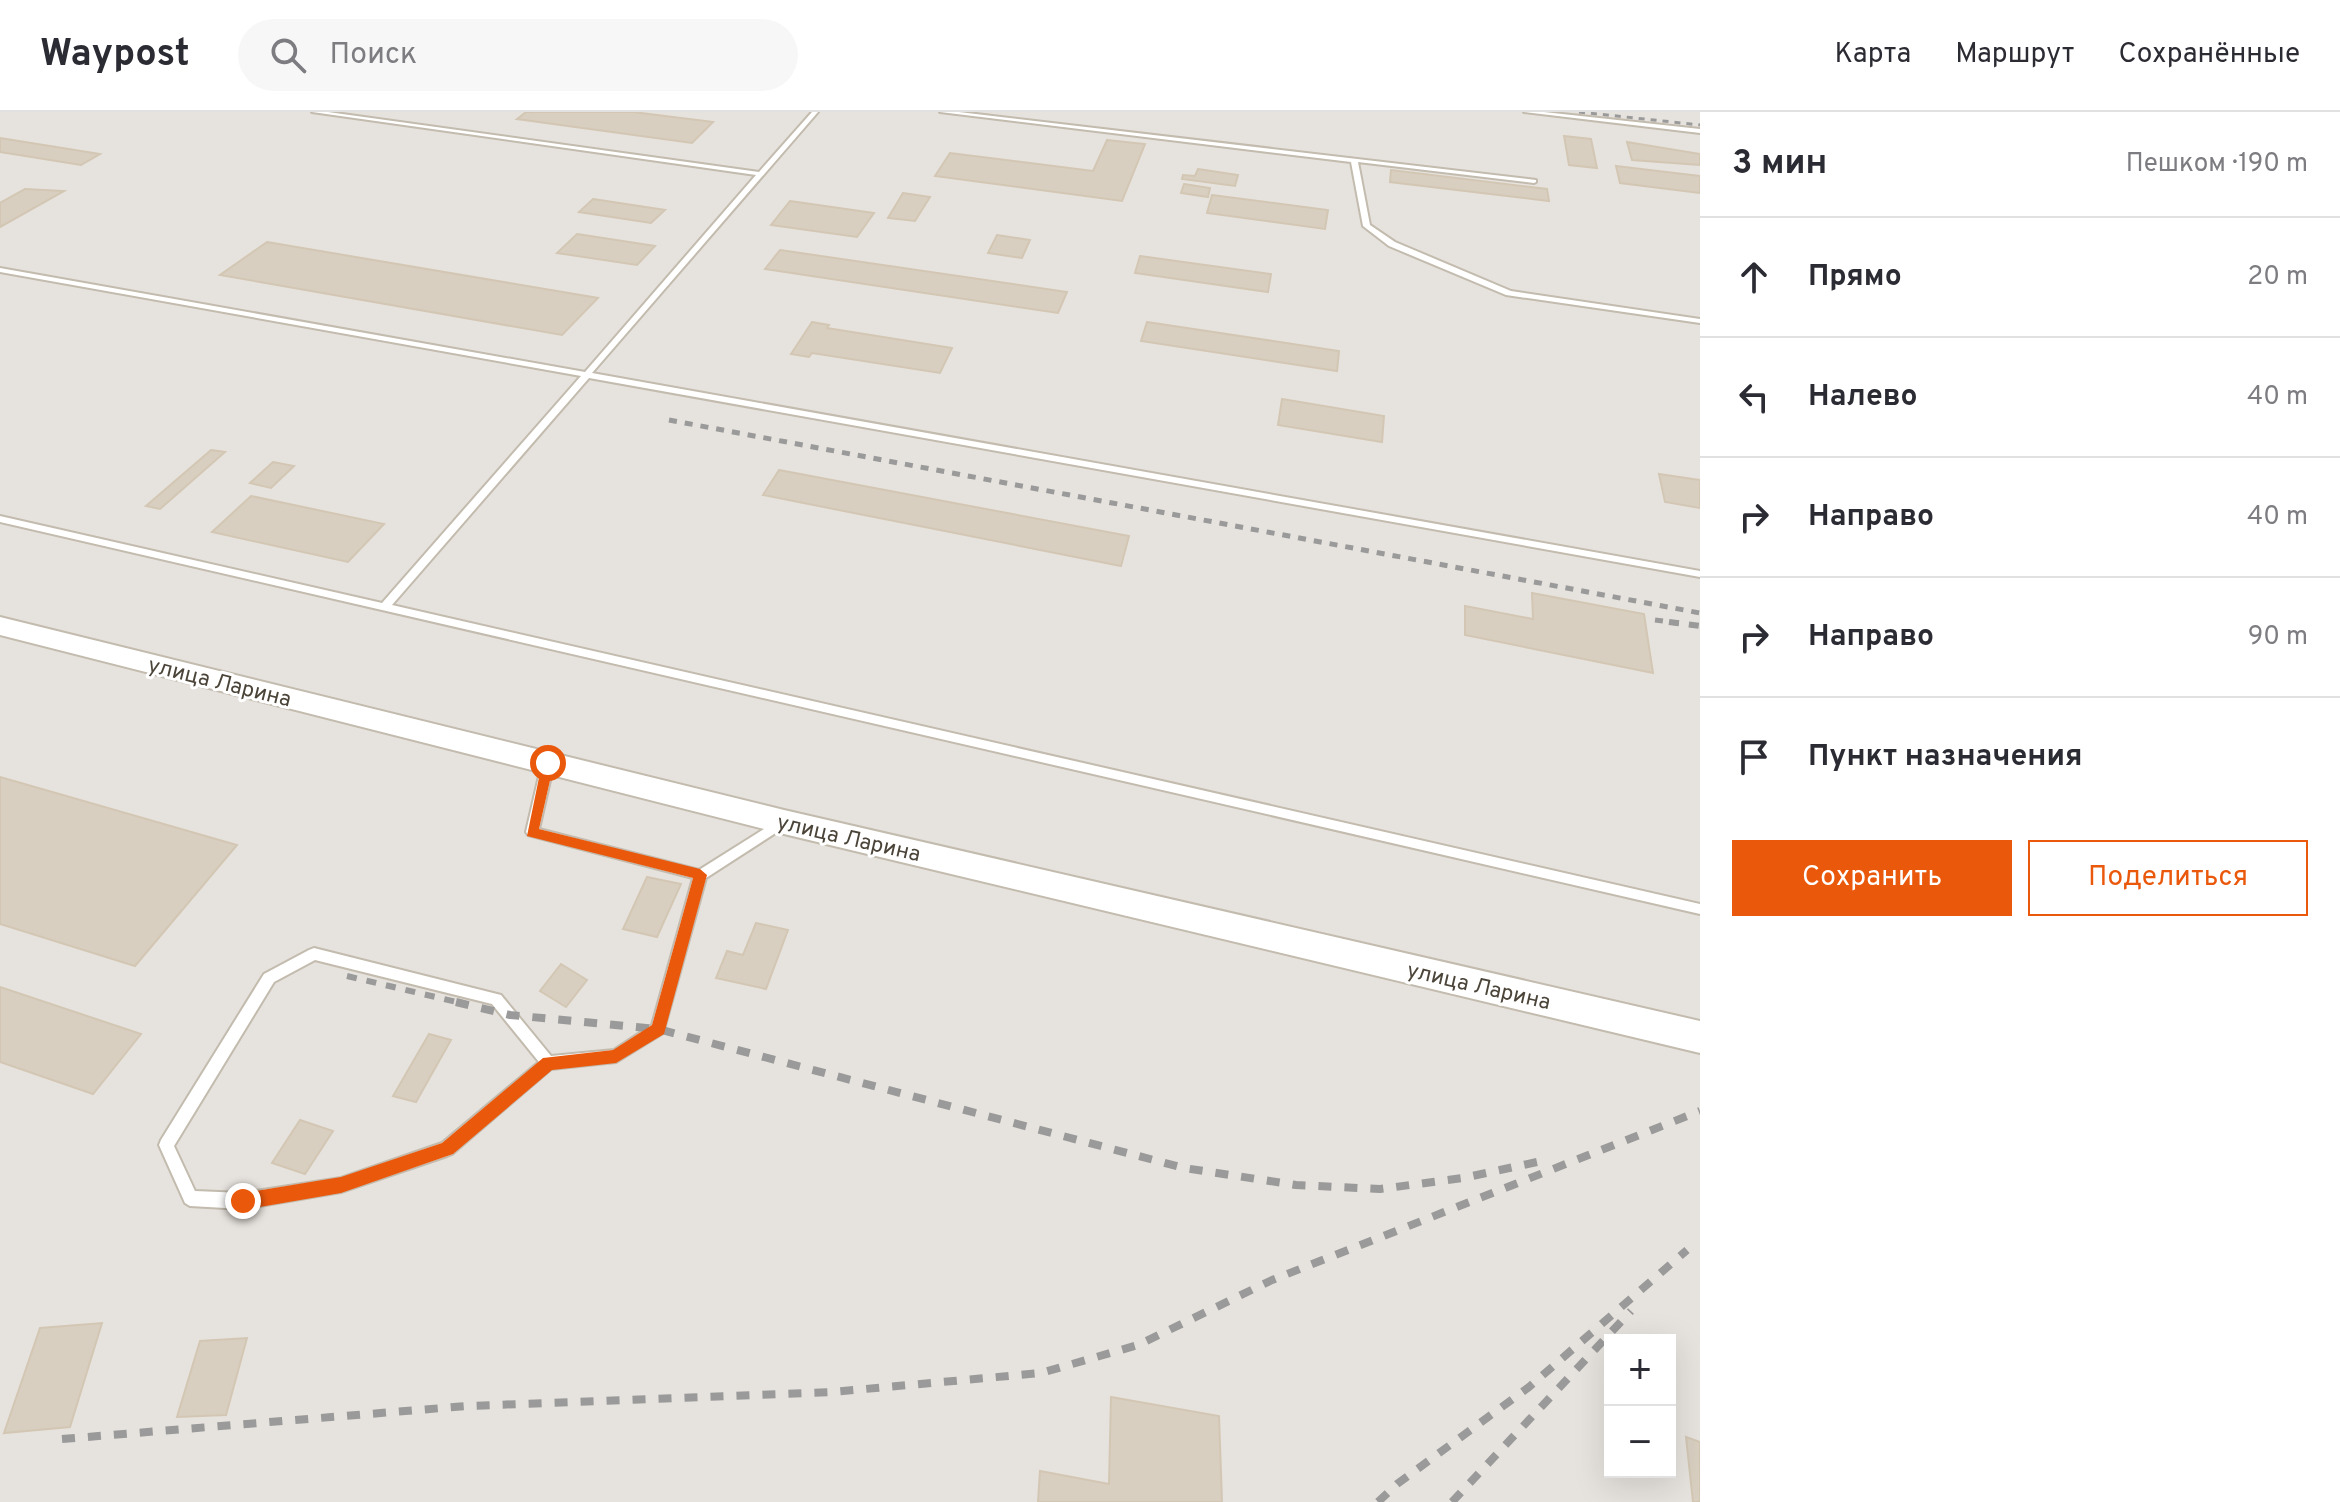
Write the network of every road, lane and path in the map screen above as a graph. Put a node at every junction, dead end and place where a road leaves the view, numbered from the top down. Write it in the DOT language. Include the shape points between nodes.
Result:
graph roads {
  1 [pos="315,112"];
  2 [pos="815,112"];
  3 [pos="943,112"];
  4 [pos="1527,112"];
  5 [pos="1700,131"];
  6 [pos="1354,161"];
  7 [pos="761,174"];
  8 [pos="1534,181"];
  9 [pos="0,270"];
  10 [pos="1700,321"];
  11 [pos="583,376"];
  12 [pos="0,519"];
  13 [pos="1700,574"];
  14 [pos="385,607"];
  15 [pos="0,626"];
  16 [pos="548,763"];
  17 [pos="784,822"];
  18 [pos="700,875"];
  19 [pos="1700,909"];
  20 [pos="1700,1037"];
  21 [pos="548,1063"];
  1 -- 7 [label="lane"];
  2 -- 7 [label="lane"];
  3 -- 6 [label="lane"];
  4 -- 5 [label="lane"];
  6 -- 8 [label="lane"];
  6 -- 10 [label="lane" via="1367,226 1392,244 1509,293"];
  7 -- 11 [label="lane"];
  9 -- 11 [label="lane"];
  11 -- 13 [label="lane"];
  11 -- 14 [label="lane"];
  12 -- 14 [label="lane"];
  14 -- 19 [label="lane"];
  15 -- 16 [label="street, улица Ларина"];
  16 -- 17 [label="street, улица Ларина"];
  16 -- 18 [label="lane" via="532,832"];
  17 -- 18 [label="lane"];
  17 -- 20 [label="street, улица Ларина"];
  18 -- 21 [label="lane" via="658,1029 616,1056"];
  21 -- 21 [label="lane" via="496,999 314,954 269,978 166,1145 190,1198 243,1201 341,1185 447,1149"];
}
